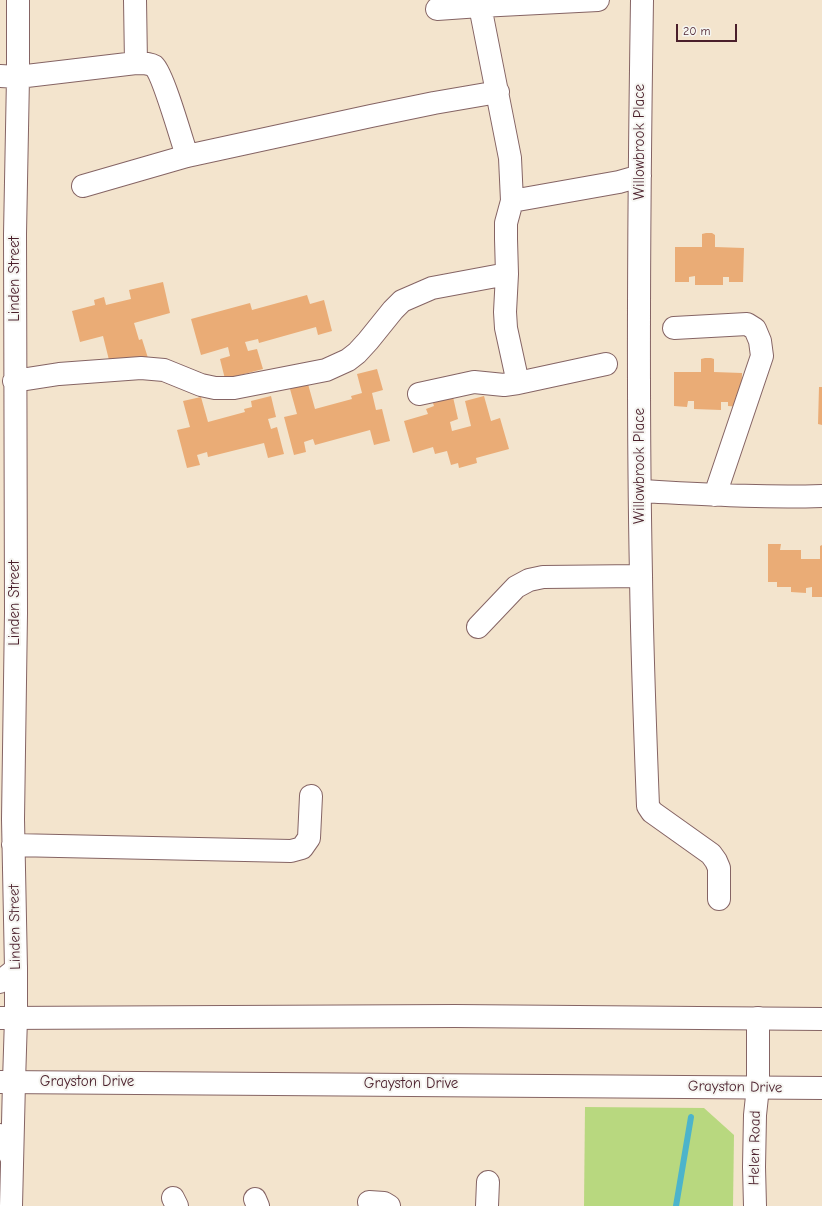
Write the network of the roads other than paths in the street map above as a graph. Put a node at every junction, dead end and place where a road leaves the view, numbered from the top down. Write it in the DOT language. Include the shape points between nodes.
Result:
graph roads {
  1 [pos="18,0"];
  2 [pos="135,0"];
  3 [pos="598,0"];
  4 [pos="642,0"];
  5 [pos="480,6"];
  6 [pos="437,9"];
  7 [pos="136,63"];
  8 [pos="9,77"];
  9 [pos="498,92"];
  10 [pos="187,156"];
  11 [pos="640,176"];
  12 [pos="83,186"];
  13 [pos="512,201"];
  14 [pos="7,233"];
  15 [pos="507,274"];
  16 [pos="674,328"];
  17 [pos="606,364"];
  18 [pos="9,370"];
  19 [pos="518,383"];
  20 [pos="419,394"];
  21 [pos="640,491"];
  22 [pos="720,496"];
  23 [pos="822,496"];
  24 [pos="641,576"];
  25 [pos="478,627"];
  26 [pos="7,751"];
  27 [pos="7,787"];
  28 [pos="310,796"];
  29 [pos="13,845"];
  30 [pos="719,899"];
  31 [pos="8,975"];
  32 [pos="8,1018"];
  33 [pos="758,1018"];
  34 [pos="822,1018"];
  35 [pos="7,1082"];
  36 [pos="758,1087"];
  37 [pos="822,1088"];
  38 [pos="0,1135"];
  39 [pos="12,1159"];
  40 [pos="488,1182"];
  41 [pos="9,1204"];
  42 [pos="487,1206"];
  43 [pos="755,1206"];
  1 -- 8 [label="street, Linden Street"];
  2 -- 7 [label="street"];
  3 -- 5 [label="street"];
  4 -- 11 [label="street, Willowbrook Place"];
  5 -- 6 [label="street"];
  5 -- 9 [label="street"];
  7 -- 8 [label="street"];
  7 -- 10 [label="street" via="153,66 159,74"];
  8 -- 14 [label="street, Linden Street"];
  9 -- 10 [label="street" via="378,114"];
  9 -- 13 [label="street" via="510,158"];
  10 -- 12 [label="street"];
  11 -- 13 [label="street"];
  11 -- 21 [label="street, Willowbrook Place"];
  13 -- 15 [label="street" via="506,223"];
  14 -- 18 [label="street, Linden Street"];
  15 -- 18 [label="street" via="432,288 402,301 357,353 326,370 234,388 201,385 164,370 141,368 60,374"];
  15 -- 19 [label="street" via="506,328"];
  16 -- 22 [label="street" via="747,324 755,329 760,341 762,356"];
  17 -- 19 [label="street"];
  18 -- 26 [label="street, Linden Street" via="16,614"];
  19 -- 20 [label="street" via="504,385 474,382"];
  21 -- 22 [label="street"];
  21 -- 24 [label="street, Willowbrook Place"];
  22 -- 23 [label="street"];
  24 -- 25 [label="street" via="543,577 529,580 516,587"];
  24 -- 30 [label="street, Willowbrook Place" via="648,806 652,812 716,861 719,868"];
  26 -- 27 [label="street, Linden Street"];
  27 -- 29 [label="street, Linden Street"];
  28 -- 29 [label="street" via="309,838 302,848 291,851"];
  29 -- 31 [label="street, Linden Street"];
  31 -- 32 [label="street, Linden Street"];
  32 -- 33 [label="street"];
  32 -- 35 [label="street, Linden Street"];
  33 -- 34 [label="street"];
  33 -- 36 [label="street, Helen Road"];
  35 -- 36 [label="street, Grayston Drive"];
  35 -- 39 [label="street, Linden Street"];
  36 -- 37 [label="street, Grayston Drive"];
  36 -- 43 [label="street, Helen Road" via="755,1122"];
  38 -- 39 [label="street"];
  39 -- 41 [label="street, Linden Street"];
  40 -- 42 [label="street"];
}
